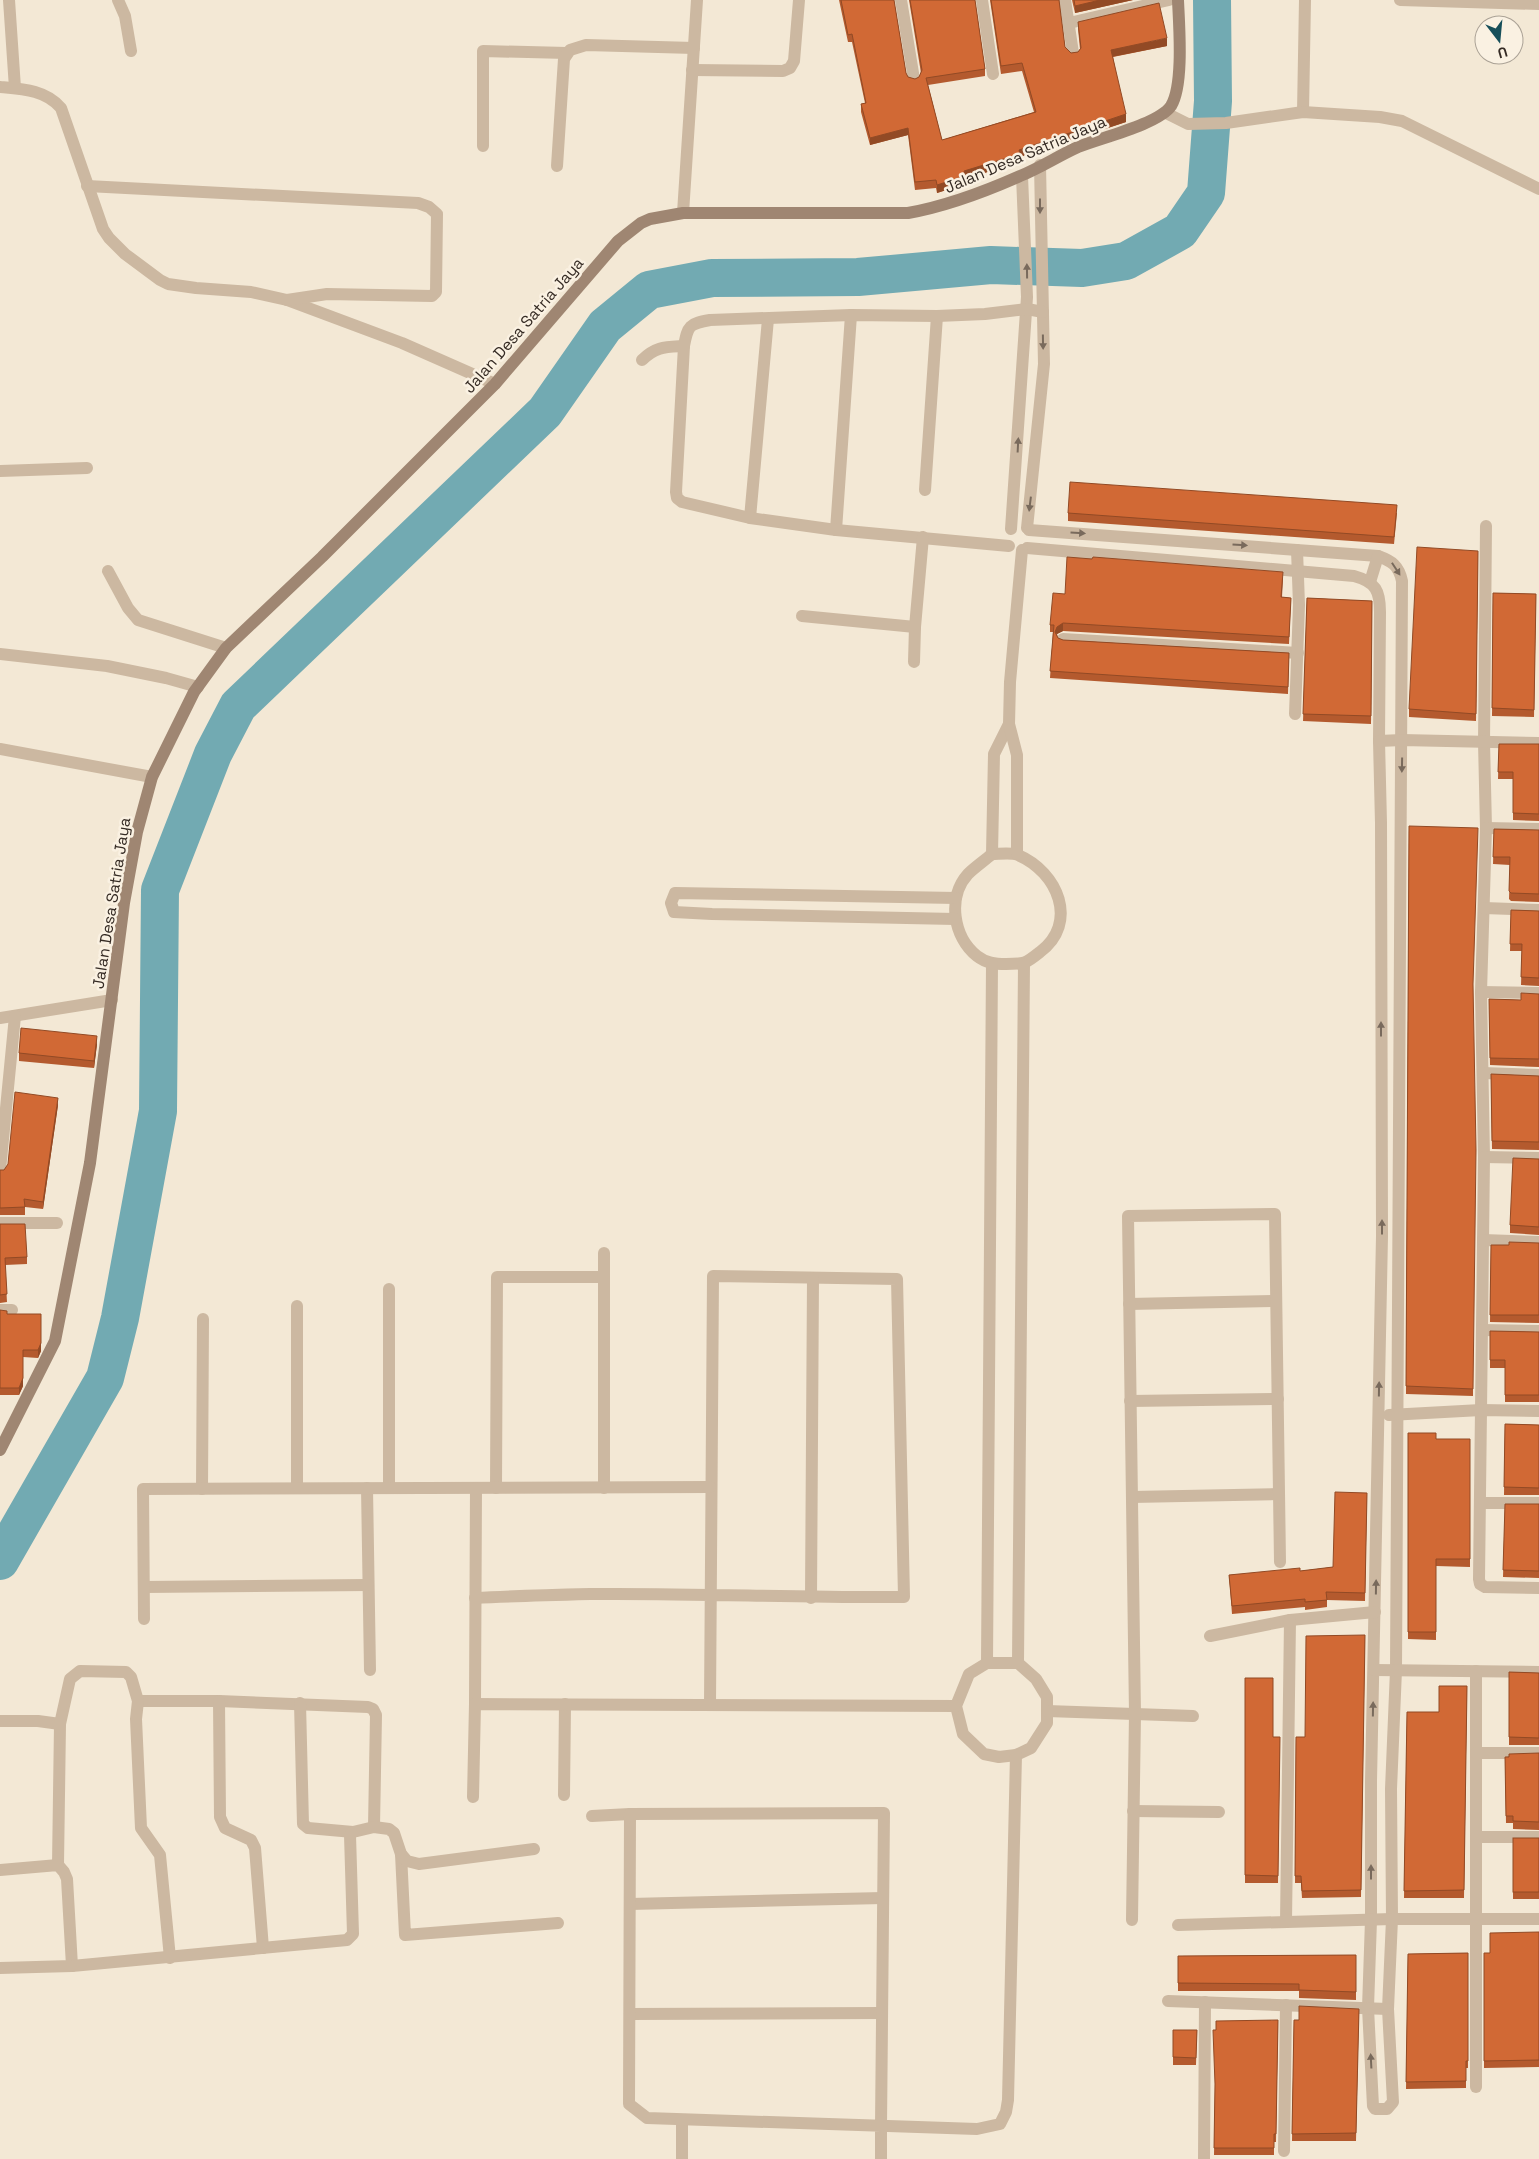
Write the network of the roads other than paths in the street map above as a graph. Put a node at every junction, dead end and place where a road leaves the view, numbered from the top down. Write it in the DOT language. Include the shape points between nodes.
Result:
graph roads {
  1 [pos="9,0"];
  2 [pos="118,0"];
  3 [pos="697,0"];
  4 [pos="799,0"];
  5 [pos="901,0"];
  6 [pos="982,0"];
  7 [pos="1065,0"];
  8 [pos="1169,0"];
  9 [pos="1178,0"];
  10 [pos="1305,0"];
  11 [pos="1400,0"];
  12 [pos="1539,4"];
  13 [pos="1069,23"];
  14 [pos="694,48"];
  15 [pos="131,51"];
  16 [pos="567,53"];
  17 [pos="1073,53"];
  18 [pos="692,70"];
  19 [pos="993,74"];
  20 [pos="914,79"];
  21 [pos="0,87"];
  22 [pos="15,88"];
  23 [pos="1303,112"];
  24 [pos="1166,113"];
  25 [pos="483,146"];
  26 [pos="1040,165"];
  27 [pos="556,166"];
  28 [pos="1022,176"];
  29 [pos="87,186"];
  30 [pos="1539,189"];
  31 [pos="683,213"];
  32 [pos="287,300"];
  33 [pos="1027,303"];
  34 [pos="1043,312"];
  35 [pos="851,315"];
  36 [pos="937,316"];
  37 [pos="768,319"];
  38 [pos="684,346"];
  39 [pos="642,360"];
  40 [pos="495,384"];
  41 [pos="88,468"];
  42 [pos="0,471"];
  43 [pos="925,490"];
  44 [pos="750,518"];
  45 [pos="1486,526"];
  46 [pos="1011,529"];
  47 [pos="1028,529"];
  48 [pos="836,530"];
  49 [pos="923,537"];
  50 [pos="1009,546"];
  51 [pos="1024,549"];
  52 [pos="1297,550"];
  53 [pos="1378,556"];
  54 [pos="108,571"];
  55 [pos="1298,571"];
  56 [pos="1370,582"];
  57 [pos="802,616"];
  58 [pos="915,627"];
  59 [pos="1063,639"];
  60 [pos="226,648"];
  61 [pos="1298,653"];
  62 [pos="0,654"];
  63 [pos="914,662"];
  64 [pos="198,687"];
  65 [pos="1295,714"];
  66 [pos="1009,724"];
  67 [pos="1402,740"];
  68 [pos="1379,741"];
  69 [pos="1484,742"];
  70 [pos="1539,743"];
  71 [pos="0,749"];
  72 [pos="152,777"];
  73 [pos="1486,828"];
  74 [pos="1539,829"];
  75 [pos="992,854"];
  76 [pos="1017,854"];
  77 [pos="956,898"];
  78 [pos="1484,908"];
  79 [pos="1539,910"];
  80 [pos="955,919"];
  81 [pos="992,964"];
  82 [pos="1024,964"];
  83 [pos="1482,992"];
  84 [pos="1539,993"];
  85 [pos="112,1000"];
  86 [pos="15,1016"];
  87 [pos="0,1018"];
  88 [pos="1381,1052"];
  89 [pos="1400,1052"];
  90 [pos="1483,1073"];
  91 [pos="1539,1075"];
  92 [pos="1484,1157"];
  93 [pos="1539,1158"];
  94 [pos="0,1170"];
  95 [pos="0,1223"];
  96 [pos="57,1223"];
  97 [pos="1483,1240"];
  98 [pos="1539,1242"];
  99 [pos="604,1254"];
  100 [pos="604,1277"];
  101 [pos="813,1278"];
  102 [pos="389,1289"];
  103 [pos="1276,1301"];
  104 [pos="1129,1304"];
  105 [pos="297,1306"];
  106 [pos="203,1319"];
  107 [pos="1482,1330"];
  108 [pos="1539,1331"];
  109 [pos="1278,1399"];
  110 [pos="1130,1401"];
  111 [pos="1482,1410"];
  112 [pos="1539,1411"];
  113 [pos="1379,1415"];
  114 [pos="1396,1415"];
  115 [pos="0,1450"];
  116 [pos="710,1487"];
  117 [pos="297,1488"];
  118 [pos="367,1488"];
  119 [pos="389,1488"];
  120 [pos="476,1488"];
  121 [pos="496,1488"];
  122 [pos="604,1488"];
  123 [pos="202,1489"];
  124 [pos="1279,1494"];
  125 [pos="1132,1496"];
  126 [pos="1480,1503"];
  127 [pos="1539,1503"];
  128 [pos="1280,1562"];
  129 [pos="368,1585"];
  130 [pos="144,1587"];
  131 [pos="1539,1588"];
  132 [pos="710,1596"];
  133 [pos="475,1598"];
  134 [pos="811,1598"];
  135 [pos="1375,1612"];
  136 [pos="144,1619"];
  137 [pos="1290,1620"];
  138 [pos="1210,1636"];
  139 [pos="987,1663"];
  140 [pos="1018,1663"];
  141 [pos="370,1670"];
  142 [pos="1374,1670"];
  143 [pos="1396,1670"];
  144 [pos="1476,1671"];
  145 [pos="1539,1672"];
  146 [pos="138,1701"];
  147 [pos="219,1701"];
  148 [pos="300,1703"];
  149 [pos="475,1704"];
  150 [pos="565,1704"];
  151 [pos="710,1705"];
  152 [pos="956,1706"];
  153 [pos="1047,1711"];
  154 [pos="1135,1714"];
  155 [pos="1193,1716"];
  156 [pos="0,1721"];
  157 [pos="60,1724"];
  158 [pos="1476,1753"];
  159 [pos="1539,1753"];
  160 [pos="1016,1755"];
  161 [pos="564,1795"];
  162 [pos="473,1797"];
  163 [pos="1133,1811"];
  164 [pos="1219,1812"];
  165 [pos="630,1814"];
  166 [pos="592,1816"];
  167 [pos="374,1827"];
  168 [pos="353,1832"];
  169 [pos="1476,1837"];
  170 [pos="1539,1837"];
  171 [pos="534,1849"];
  172 [pos="401,1854"];
  173 [pos="58,1865"];
  174 [pos="0,1870"];
  175 [pos="884,1898"];
  176 [pos="630,1904"];
  177 [pos="1392,1919"];
  178 [pos="1476,1919"];
  179 [pos="1539,1919"];
  180 [pos="1132,1920"];
  181 [pos="1371,1920"];
  182 [pos="1286,1922"];
  183 [pos="558,1923"];
  184 [pos="1178,1925"];
  185 [pos="263,1948"];
  186 [pos="170,1958"];
  187 [pos="72,1966"];
  188 [pos="0,1968"];
  189 [pos="1168,2001"];
  190 [pos="1205,2002"];
  191 [pos="1286,2005"];
  192 [pos="1368,2008"];
  193 [pos="1388,2009"];
  194 [pos="882,2013"];
  195 [pos="630,2014"];
  196 [pos="1476,2087"];
  197 [pos="682,2120"];
  198 [pos="882,2126"];
  199 [pos="1284,2151"];
  200 [pos="682,2159"];
  201 [pos="880,2159"];
  202 [pos="1204,2159"];
  1 -- 22 [label="street"];
  2 -- 15 [label="street" via="125,16"];
  3 -- 14 [label="street"];
  4 -- 18 [label="street" via="794,61 790,68 783,71"];
  5 -- 20 [label="street"];
  6 -- 19 [label="street"];
  7 -- 13 [label="street"];
  8 -- 13 [label="street"];
  9 -- 24 [label="street" via="1180,42 1176,94"];
  10 -- 23 [label="street"];
  11 -- 12 [label="street"];
  13 -- 17 [label="street"];
  14 -- 16 [label="street" via="586,44"];
  14 -- 18 [label="street"];
  16 -- 25 [label="street" via="483,51"];
  16 -- 27 [label="street"];
  18 -- 31 [label="street"];
  21 -- 22 [label="street"];
  22 -- 29 [label="street" via="43,94 54,99 61,108"];
  23 -- 24 [label="street" via="1226,123 1188,124"];
  23 -- 30 [label="street" via="1402,120"];
  24 -- 26 [label="street, Jalan Desa Satria Jaya"];
  26 -- 28 [label="street, Jalan Desa Satria Jaya"];
  26 -- 34 [label="street, one-way"];
  28 -- 31 [label="street, Jalan Desa Satria Jaya" via="935,208 908,213"];
  33 -- 28 [label="street, one-way"];
  29 -- 32 [label="street" via="109,238 160,280 180,286 250,292"];
  29 -- 32 [label="street" via="418,203 437,214 436,292 432,296 327,294"];
  31 -- 40 [label="street, Jalan Desa Satria Jaya" via="645,221 618,241"];
  32 -- 40 [label="street" via="402,343"];
  33 -- 34 [label="street"];
  33 -- 36 [label="street" via="985,314"];
  46 -- 33 [label="street, one-way"];
  34 -- 47 [label="street, one-way" via="1044,364"];
  35 -- 36 [label="street"];
  35 -- 37 [label="street"];
  35 -- 48 [label="street"];
  36 -- 43 [label="street"];
  37 -- 38 [label="street" via="695,323 687,330"];
  37 -- 44 [label="street"];
  38 -- 39 [label="street" via="659,348"];
  38 -- 44 [label="street" via="677,498 682,502"];
  40 -- 60 [label="street, Jalan Desa Satria Jaya"];
  41 -- 42 [label="street"];
  44 -- 48 [label="street"];
  45 -- 69 [label="street"];
  46 -- 47 [label="street" via="1019,525"];
  46 -- 50 [label="street" via="1007,536"];
  47 -- 51 [label="street" via="1032,539"];
  47 -- 52 [label="street, one-way"];
  48 -- 49 [label="street"];
  49 -- 50 [label="street"];
  49 -- 58 [label="street"];
  50 -- 51 [label="street"];
  51 -- 55 [label="street"];
  51 -- 66 [label="street" via="1010,682"];
  52 -- 53 [label="street"];
  52 -- 55 [label="street"];
  53 -- 56 [label="street"];
  53 -- 67 [label="street, one-way" via="1398,568 1402,581"];
  54 -- 60 [label="street" via="138,620"];
  55 -- 56 [label="street" via="1354,576"];
  55 -- 61 [label="street"];
  56 -- 68 [label="street" via="1380,604"];
  57 -- 58 [label="street"];
  58 -- 63 [label="street"];
  59 -- 61 [label="street"];
  60 -- 64 [label="street, Jalan Desa Satria Jaya"];
  61 -- 65 [label="street"];
  62 -- 64 [label="street" via="107,666"];
  64 -- 72 [label="street, Jalan Desa Satria Jaya"];
  66 -- 75 [label="street" via="994,754"];
  66 -- 76 [label="street" via="1016,755"];
  67 -- 68 [label="street"];
  67 -- 69 [label="street"];
  67 -- 89 [label="street, one-way"];
  88 -- 68 [label="street, one-way"];
  69 -- 70 [label="street"];
  69 -- 73 [label="street"];
  71 -- 72 [label="street"];
  72 -- 85 [label="street, Jalan Desa Satria Jaya" via="124,903"];
  73 -- 74 [label="street"];
  73 -- 78 [label="street"];
  75 -- 76 [label="street"];
  75 -- 77 [label="street" via="967,875"];
  76 -- 82 [label="street" via="1045,874 1059,896 1062,920 1051,944"];
  77 -- 80 [label="street"];
  77 -- 80 [label="street" via="675,894 672,903 674,912"];
  78 -- 79 [label="street"];
  78 -- 83 [label="street"];
  80 -- 81 [label="street" via="964,942 977,956"];
  81 -- 82 [label="street"];
  81 -- 139 [label="street"];
  82 -- 140 [label="street"];
  83 -- 84 [label="street"];
  83 -- 90 [label="street"];
  85 -- 86 [label="street"];
  85 -- 115 [label="street, Jalan Desa Satria Jaya" via="90,1163 55,1341"];
  86 -- 87 [label="street"];
  86 -- 94 [label="street"];
  88 -- 89 [label="street"];
  113 -- 88 [label="street, one-way"];
  89 -- 114 [label="street"];
  90 -- 91 [label="street"];
  90 -- 92 [label="street"];
  92 -- 93 [label="street"];
  92 -- 97 [label="street"];
  95 -- 96 [label="street"];
  97 -- 98 [label="street"];
  97 -- 107 [label="street"];
  99 -- 100 [label="street"];
  100 -- 121 [label="street" via="497,1277"];
  100 -- 122 [label="street"];
  101 -- 116 [label="street" via="713,1276"];
  101 -- 134 [label="street"];
  101 -- 134 [label="street" via="896,1279 904,1598"];
  102 -- 119 [label="street"];
  103 -- 104 [label="street"];
  103 -- 104 [label="street" via="1275,1214 1128,1216"];
  103 -- 109 [label="street"];
  104 -- 110 [label="street"];
  105 -- 117 [label="street"];
  106 -- 123 [label="street"];
  107 -- 108 [label="street"];
  107 -- 111 [label="street"];
  109 -- 110 [label="street"];
  109 -- 124 [label="street"];
  110 -- 125 [label="street"];
  111 -- 112 [label="street"];
  111 -- 114 [label="street"];
  111 -- 126 [label="street"];
  113 -- 114 [label="street"];
  135 -- 113 [label="street, one-way"];
  114 -- 143 [label="street"];
  116 -- 122 [label="street"];
  116 -- 132 [label="street"];
  117 -- 118 [label="street"];
  117 -- 123 [label="street"];
  118 -- 119 [label="street"];
  118 -- 129 [label="street"];
  119 -- 120 [label="street"];
  120 -- 121 [label="street"];
  120 -- 133 [label="street"];
  121 -- 122 [label="street"];
  123 -- 130 [label="street" via="143,1489"];
  124 -- 125 [label="street"];
  124 -- 128 [label="street"];
  125 -- 154 [label="street"];
  126 -- 127 [label="street"];
  126 -- 131 [label="street" via="1480,1584 1486,1587"];
  129 -- 130 [label="street"];
  129 -- 141 [label="street"];
  130 -- 136 [label="street"];
  132 -- 133 [label="street" via="594,1594"];
  132 -- 134 [label="street"];
  132 -- 151 [label="street"];
  133 -- 149 [label="street"];
  135 -- 137 [label="street"];
  135 -- 142 [label="street"];
  137 -- 138 [label="street"];
  137 -- 182 [label="street"];
  139 -- 140 [label="street"];
  139 -- 152 [label="street" via="969,1674"];
  140 -- 153 [label="street" via="1036,1679 1047,1696"];
  142 -- 143 [label="street"];
  181 -- 142 [label="street, one-way"];
  143 -- 144 [label="street"];
  143 -- 177 [label="street" via="1391,1789"];
  144 -- 145 [label="street"];
  144 -- 158 [label="street"];
  146 -- 147 [label="street"];
  146 -- 157 [label="street" via="131,1677 126,1672 80,1671 70,1679"];
  146 -- 186 [label="street" via="141,1828 160,1855"];
  147 -- 148 [label="street"];
  147 -- 185 [label="street" via="220,1817 224,1828 251,1840 255,1848"];
  148 -- 167 [label="street" via="368,1706 375,1711"];
  148 -- 168 [label="street" via="303,1824 308,1828"];
  149 -- 150 [label="street"];
  149 -- 162 [label="street"];
  150 -- 151 [label="street"];
  150 -- 161 [label="street"];
  151 -- 152 [label="street"];
  152 -- 160 [label="street" via="963,1734 984,1754 999,1757"];
  153 -- 154 [label="street"];
  153 -- 160 [label="street" via="1047,1723 1031,1748"];
  154 -- 155 [label="street"];
  154 -- 163 [label="street"];
  156 -- 157 [label="street"];
  157 -- 173 [label="street"];
  158 -- 159 [label="street"];
  158 -- 169 [label="street"];
  160 -- 198 [label="street" via="1006,2112 1000,2124 977,2129"];
  163 -- 164 [label="street"];
  163 -- 180 [label="street"];
  165 -- 166 [label="street"];
  165 -- 175 [label="street" via="884,1813"];
  165 -- 176 [label="street"];
  167 -- 168 [label="street"];
  167 -- 172 [label="street" via="394,1833"];
  168 -- 185 [label="street" via="350,1835 351,1937"];
  169 -- 170 [label="street"];
  169 -- 178 [label="street"];
  171 -- 172 [label="street" via="419,1864 407,1861"];
  172 -- 183 [label="street" via="405,1936"];
  173 -- 174 [label="street"];
  173 -- 187 [label="street" via="67,1879"];
  175 -- 176 [label="street"];
  175 -- 194 [label="street"];
  176 -- 195 [label="street"];
  177 -- 178 [label="street"];
  177 -- 181 [label="street"];
  177 -- 193 [label="street"];
  178 -- 179 [label="street"];
  178 -- 196 [label="street"];
  181 -- 182 [label="street"];
  181 -- 192 [label="street"];
  182 -- 184 [label="street"];
  185 -- 186 [label="street"];
  186 -- 187 [label="street"];
  187 -- 188 [label="street"];
  189 -- 190 [label="street"];
  190 -- 191 [label="street"];
  190 -- 202 [label="street"];
  191 -- 192 [label="street"];
  191 -- 199 [label="street"];
  192 -- 193 [label="street"];
  193 -- 192 [label="street, one-way" via="1393,2102 1390,2108 1382,2110 1373,2106"];
  194 -- 195 [label="street"];
  194 -- 198 [label="street"];
  195 -- 197 [label="street" via="629,2104 647,2118"];
  197 -- 198 [label="street"];
  197 -- 200 [label="street"];
  198 -- 201 [label="street"];
}
